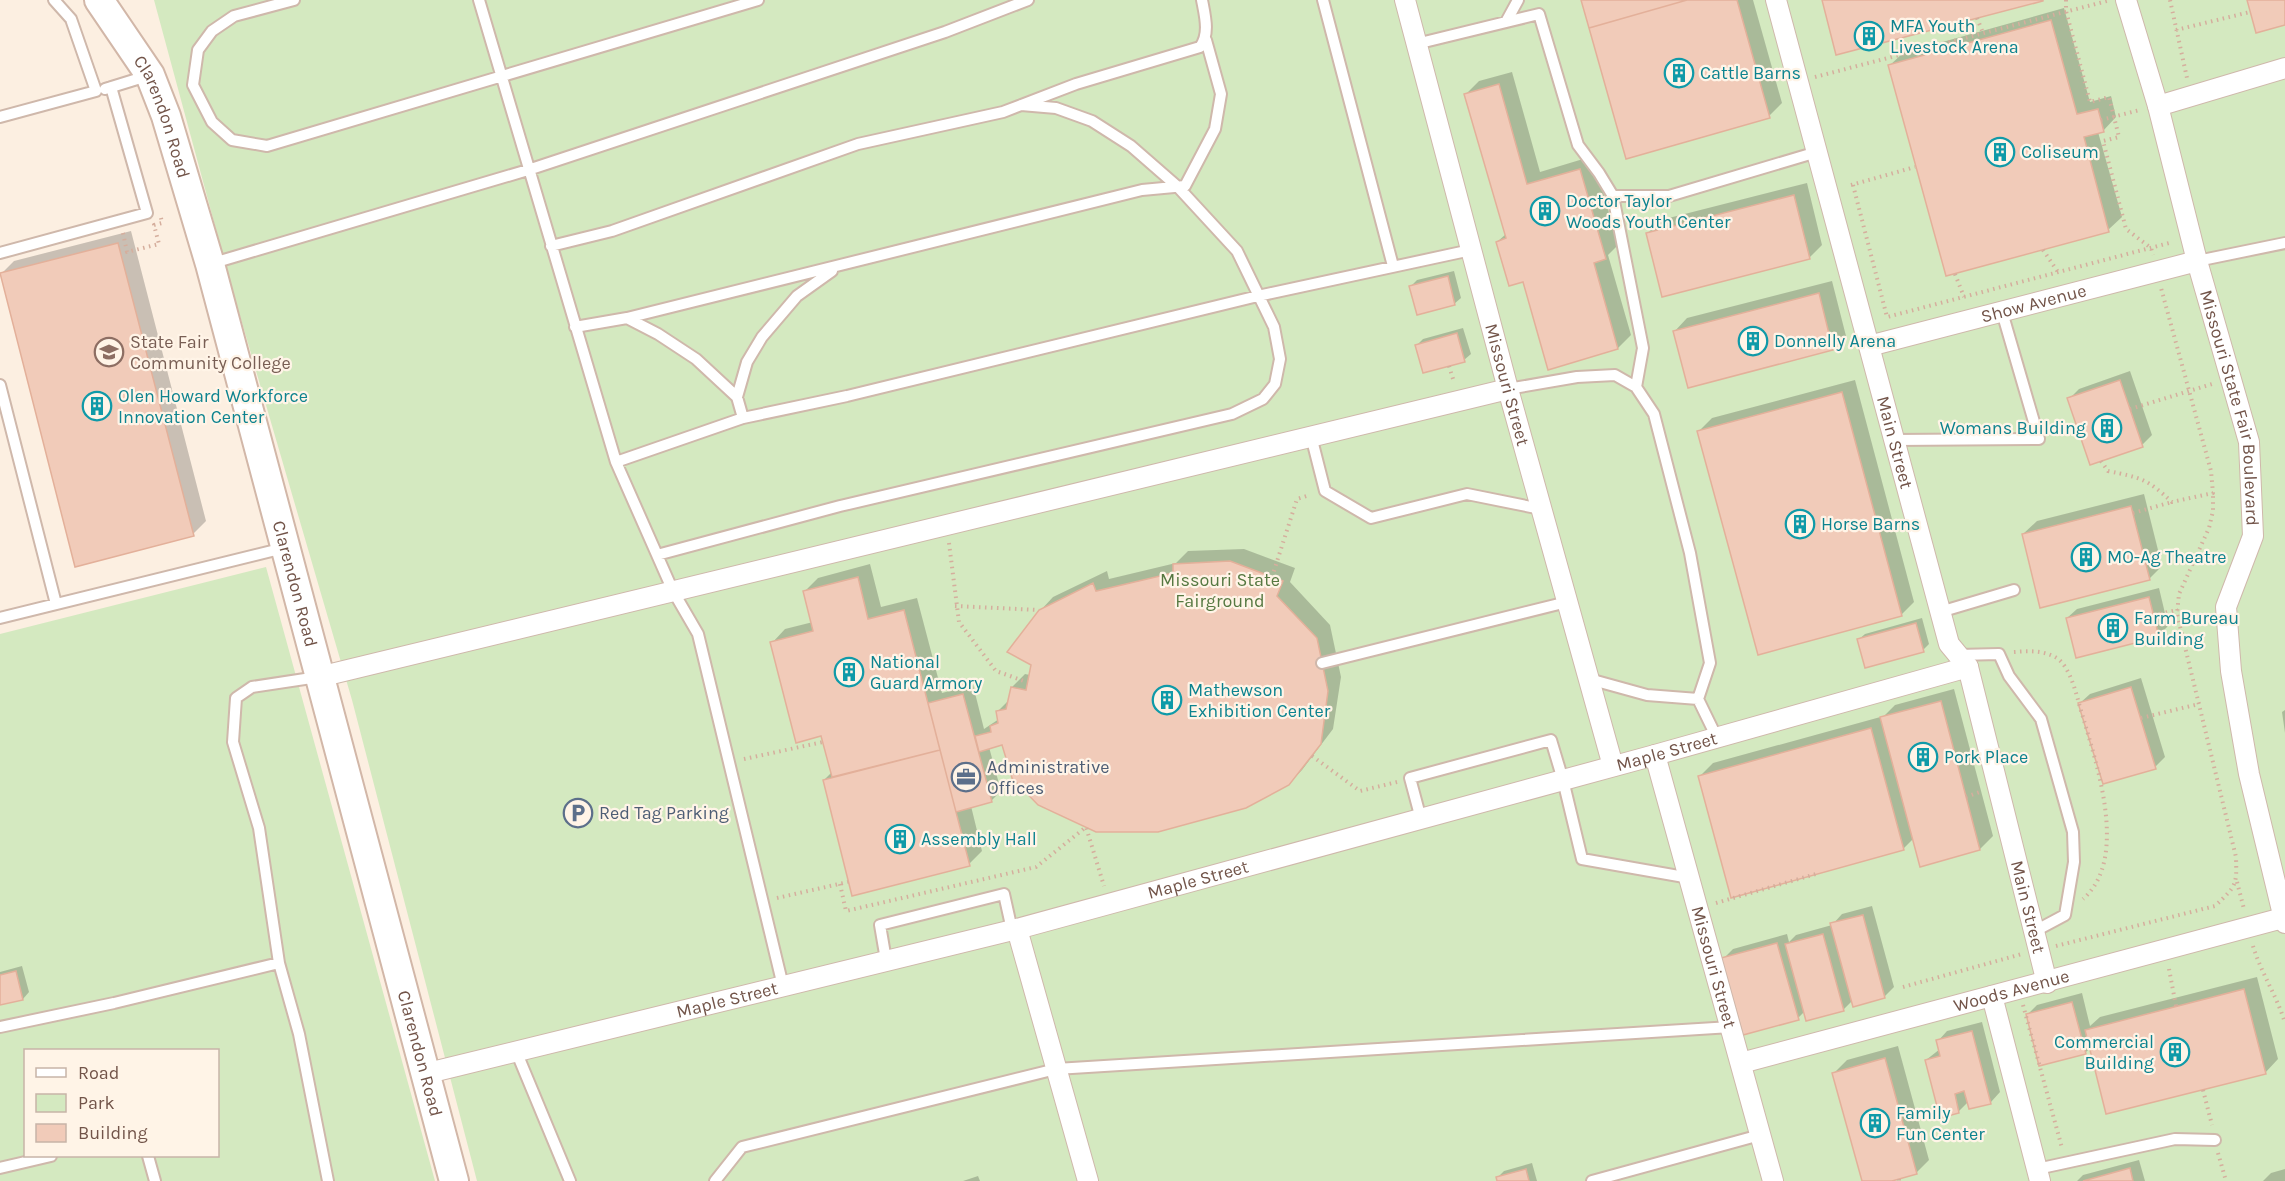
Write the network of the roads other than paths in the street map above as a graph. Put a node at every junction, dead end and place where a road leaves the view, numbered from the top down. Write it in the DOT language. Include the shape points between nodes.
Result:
graph roads {
  1 [pos="54,0"];
  2 [pos="99,0"];
  3 [pos="294,0"];
  4 [pos="479,0"];
  5 [pos="758,0"];
  6 [pos="1028,0"];
  7 [pos="1202,0"];
  8 [pos="1323,0"];
  9 [pos="1405,0"];
  10 [pos="1518,0"];
  11 [pos="1776,0"];
  12 [pos="2126,0"];
  13 [pos="1506,22"];
  14 [pos="1206,40"];
  15 [pos="1416,44"];
  16 [pos="2285,68"];
  17 [pos="150,75"];
  18 [pos="500,76"];
  19 [pos="111,87"];
  20 [pos="96,91"];
  21 [pos="1021,105"];
  22 [pos="2158,106"];
  23 [pos="0,117"];
  24 [pos="1817,152"];
  25 [pos="528,170"];
  26 [pos="1178,187"];
  27 [pos="1613,196"];
  28 [pos="2285,243"];
  29 [pos="551,246"];
  30 [pos="1471,250"];
  31 [pos="0,253"];
  32 [pos="2197,261"];
  33 [pos="210,264"];
  34 [pos="1393,266"];
  35 [pos="838,267"];
  36 [pos="1258,296"];
  37 [pos="2002,312"];
  38 [pos="627,318"];
  39 [pos="575,327"];
  40 [pos="1869,346"];
  41 [pos="0,385"];
  42 [pos="1636,387"];
  43 [pos="1508,389"];
  44 [pos="737,397"];
  45 [pos="743,418"];
  46 [pos="1311,436"];
  47 [pos="1894,440"];
  48 [pos="616,462"];
  49 [pos="1541,509"];
  50 [pos="284,548"];
  51 [pos="657,555"];
  52 [pos="2014,590"];
  53 [pos="673,591"];
  54 [pos="1567,602"];
  55 [pos="56,604"];
  56 [pos="1940,612"];
  57 [pos="0,618"];
  58 [pos="1963,661"];
  59 [pos="1322,663"];
  60 [pos="319,677"];
  61 [pos="1589,679"];
  62 [pos="1698,699"];
  63 [pos="1717,738"];
  64 [pos="1655,755"];
  65 [pos="1613,766"];
  66 [pos="1563,780"];
  67 [pos="1421,819"];
  68 [pos="1689,878"];
  69 [pos="2284,921"];
  70 [pos="1015,930"];
  71 [pos="2036,941"];
  72 [pos="886,960"];
  73 [pos="279,963"];
  74 [pos="2047,982"];
  75 [pos="783,986"];
  76 [pos="1992,996"];
  77 [pos="0,1027"];
  78 [pos="1731,1027"];
  79 [pos="516,1051"];
  80 [pos="1741,1063"];
  81 [pos="1056,1069"];
  82 [pos="424,1074"];
  83 [pos="1760,1135"];
  84 [pos="2215,1140"];
  85 [pos="43,1157"];
  86 [pos="149,1157"];
  87 [pos="0,1168"];
  88 [pos="2039,1175"];
  89 [pos="155,1181"];
  90 [pos="328,1181"];
  91 [pos="454,1181"];
  92 [pos="570,1181"];
  93 [pos="715,1181"];
  94 [pos="1088,1181"];
  95 [pos="1592,1181"];
  96 [pos="1773,1181"];
  1 -- 20 [label="lane" via="71,19"];
  2 -- 17 [label="street, Clarendon Road"];
  3 -- 18 [label="lane" via="234,16 212,31 198,50 193,85 212,122 232,140 267,146"];
  4 -- 18 [label="lane"];
  5 -- 18 [label="lane"];
  6 -- 25 [label="lane" via="945,32"];
  7 -- 14 [label="lane"];
  8 -- 34 [label="lane"];
  9 -- 15 [label="street, Missouri Street"];
  10 -- 13 [label="lane"];
  11 -- 24 [label="street, Main Street"];
  12 -- 22 [label="street, Missouri State Fair Boulevard"];
  13 -- 15 [label="lane"];
  13 -- 27 [label="lane" via="1539,14 1578,145"];
  14 -- 21 [label="lane" via="1200,47 1076,84"];
  14 -- 26 [label="lane" via="1221,94 1215,129 1185,186"];
  15 -- 30 [label="street, Missouri Street"];
  16 -- 22 [label="street"];
  17 -- 19 [label="lane"];
  17 -- 33 [label="street, Clarendon Road"];
  18 -- 25 [label="lane"];
  19 -- 20 [label="lane"];
  19 -- 31 [label="lane" via="147,213"];
  20 -- 23 [label="lane"];
  21 -- 26 [label="lane" via="1056,108 1092,121 1131,146"];
  21 -- 29 [label="lane" via="858,144 612,231"];
  22 -- 32 [label="street, Missouri State Fair Boulevard"];
  24 -- 27 [label="lane" via="1669,196"];
  24 -- 40 [label="street, Main Street"];
  25 -- 29 [label="lane"];
  25 -- 33 [label="lane"];
  26 -- 35 [label="lane" via="1142,190"];
  26 -- 36 [label="lane" via="1237,251"];
  27 -- 42 [label="lane" via="1643,348"];
  28 -- 32 [label="lane"];
  29 -- 39 [label="lane"];
  30 -- 34 [label="lane"];
  30 -- 43 [label="street, Missouri Street"];
  32 -- 37 [label="street, Show Avenue"];
  32 -- 69 [label="street, Missouri State Fair Boulevard" via="2249,442 2253,536 2226,607 2231,671 2249,774"];
  33 -- 50 [label="street, Clarendon Road"];
  34 -- 36 [label="lane"];
  35 -- 38 [label="lane"];
  35 -- 44 [label="lane" via="797,296 762,337 747,362"];
  36 -- 45 [label="lane"];
  36 -- 51 [label="lane" via="1274,327 1280,359 1275,384 1263,399 1232,414 840,506"];
  37 -- 40 [label="street, Show Avenue"];
  37 -- 47 [label="lane" via="2039,439"];
  38 -- 39 [label="lane"];
  38 -- 44 [label="lane" via="696,359"];
  39 -- 48 [label="lane"];
  40 -- 47 [label="street, Main Street"];
  41 -- 55 [label="lane"];
  42 -- 43 [label="lane" via="1614,375"];
  42 -- 62 [label="lane" via="1654,414 1690,553 1710,663"];
  43 -- 46 [label="street"];
  43 -- 49 [label="street, Missouri Street"];
  44 -- 45 [label="lane"];
  45 -- 48 [label="lane"];
  46 -- 49 [label="lane" via="1325,491 1371,518 1467,494"];
  46 -- 53 [label="street"];
  47 -- 56 [label="street, Main Street"];
  48 -- 51 [label="lane"];
  49 -- 54 [label="street, Missouri Street"];
  50 -- 55 [label="lane"];
  50 -- 60 [label="street, Clarendon Road"];
  51 -- 53 [label="lane"];
  52 -- 56 [label="lane"];
  53 -- 60 [label="street"];
  53 -- 75 [label="lane" via="698,634"];
  54 -- 59 [label="lane"];
  54 -- 61 [label="street, Missouri Street"];
  55 -- 57 [label="lane"];
  56 -- 58 [label="street, Main Street" via="1949,644"];
  58 -- 63 [label="street, Maple Street"];
  58 -- 71 [label="street, Main Street"];
  58 -- 71 [label="lane" via="1999,654 2041,719 2073,832 2074,862 2065,915"];
  60 -- 73 [label="lane" via="252,687 236,698 233,742 259,828"];
  60 -- 82 [label="street, Clarendon Road"];
  61 -- 62 [label="lane" via="1647,695"];
  61 -- 65 [label="street, Missouri Street"];
  62 -- 63 [label="lane"];
  63 -- 64 [label="street, Maple Street"];
  64 -- 65 [label="street, Maple Street"];
  64 -- 68 [label="street, Missouri Street"];
  65 -- 66 [label="street, Maple Street"];
  66 -- 67 [label="street, Maple Street"];
  66 -- 67 [label="lane" via="1551,740 1410,778"];
  66 -- 68 [label="lane" via="1582,860"];
  67 -- 70 [label="street, Maple Street"];
  68 -- 78 [label="street, Missouri Street"];
  69 -- 74 [label="street, Woods Avenue"];
  70 -- 72 [label="street, Maple Street"];
  70 -- 72 [label="lane" via="1004,894 880,925"];
  70 -- 81 [label="street"];
  71 -- 74 [label="street, Main Street"];
  72 -- 75 [label="street, Maple Street"];
  73 -- 77 [label="lane"];
  73 -- 90 [label="lane" via="299,1034"];
  74 -- 76 [label="street, Woods Avenue"];
  75 -- 79 [label="street, Maple Street"];
  76 -- 80 [label="street, Woods Avenue"];
  76 -- 88 [label="street"];
  78 -- 80 [label="street, Missouri Street"];
  78 -- 81 [label="lane"];
  79 -- 82 [label="street, Maple Street"];
  79 -- 92 [label="lane"];
  80 -- 83 [label="street, Missouri Street"];
  81 -- 93 [label="lane" via="742,1147"];
  81 -- 94 [label="street"];
  82 -- 91 [label="street, Clarendon Road"];
  83 -- 95 [label="lane"];
  83 -- 96 [label="street, Missouri Street"];
  84 -- 88 [label="lane" via="2175,1139 2066,1162"];
  85 -- 87 [label="lane"];
  86 -- 89 [label="lane"];
}
